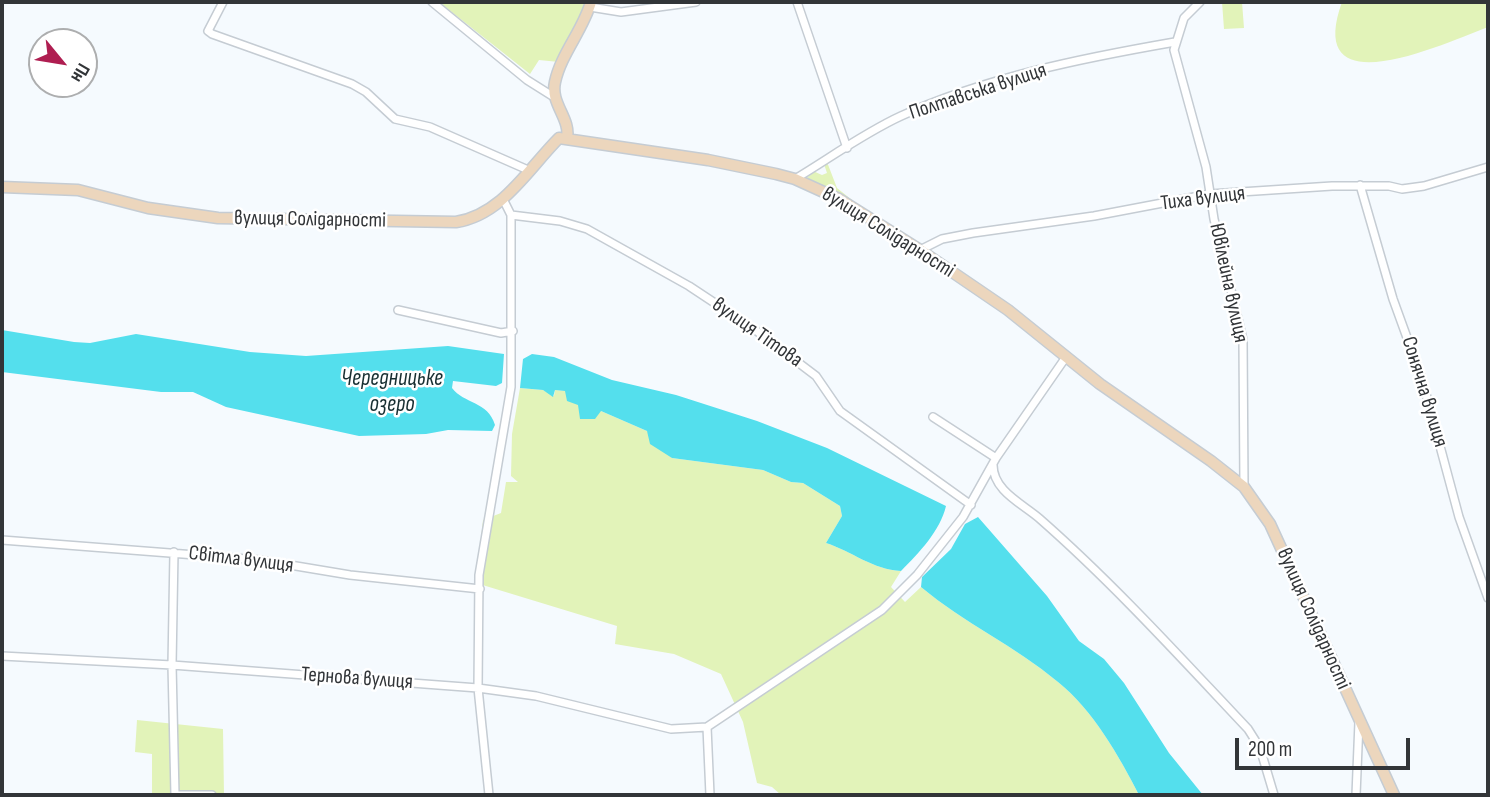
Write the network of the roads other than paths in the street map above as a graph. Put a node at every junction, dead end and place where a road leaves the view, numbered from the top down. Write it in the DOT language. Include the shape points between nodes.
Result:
graph roads {
  1 [pos="223,2"];
  2 [pos="432,2"];
  3 [pos="696,2"];
  4 [pos="797,2"];
  5 [pos="1200,2"];
  6 [pos="590,4"];
  7 [pos="1175,41"];
  8 [pos="1153,45"];
  9 [pos="1176,57"];
  10 [pos="554,97"];
  11 [pos="567,139"];
  12 [pos="847,148"];
  13 [pos="1488,167"];
  14 [pos="528,170"];
  15 [pos="795,178"];
  16 [pos="1360,185"];
  17 [pos="2,187"];
  18 [pos="1210,194"];
  19 [pos="503,199"];
  20 [pos="511,215"];
  21 [pos="920,250"];
  22 [pos="398,310"];
  23 [pos="513,331"];
  24 [pos="1066,357"];
  25 [pos="933,417"];
  26 [pos="995,461"];
  27 [pos="1244,487"];
  28 [pos="971,505"];
  29 [pos="2,540"];
  30 [pos="174,552"];
  31 [pos="480,589"];
  32 [pos="1488,598"];
  33 [pos="2,656"];
  34 [pos="172,665"];
  35 [pos="478,688"];
  36 [pos="1359,722"];
  37 [pos="707,727"];
  38 [pos="212,795"];
  39 [pos="489,795"];
  40 [pos="710,795"];
  41 [pos="1273,795"];
  42 [pos="1356,795"];
  43 [pos="1394,795"];
  1 -- 14 [label="street" via="210,25 212,34 345,81 366,92 395,119 430,127"];
  2 -- 10 [label="street"];
  3 -- 6 [label="street" via="621,12"];
  4 -- 12 [label="street"];
  5 -- 7 [label="street" via="1184,19"];
  6 -- 10 [label="main road" via="555,81"];
  7 -- 8 [label="street, Полтавська вулиця"];
  7 -- 9 [label="street, Ювілейна вулиця"];
  8 -- 9 [label="street"];
  8 -- 12 [label="street, Полтавська вулиця" via="1088,57 988,85 901,117"];
  9 -- 18 [label="street, Ювілейна вулиця"];
  10 -- 11 [label="main road" via="565,120"];
  11 -- 14 [label="main road, вулиця Солідарності" via="559,138"];
  11 -- 15 [label="main road, вулиця Солідарності"];
  12 -- 15 [label="street, Полтавська вулиця"];
  13 -- 16 [label="street, Тиха вулиця" via="1413,187"];
  14 -- 19 [label="main road, вулиця Солідарності"];
  15 -- 21 [label="main road, вулиця Солідарності" via="839,199"];
  16 -- 18 [label="street, Тиха вулиця"];
  16 -- 32 [label="street, Сонячна вулиця" via="1422,379 1459,517"];
  17 -- 19 [label="main road, вулиця Солідарності" via="78,190 148,208 218,218 326,221 456,222 481,216"];
  18 -- 21 [label="street, Тиха вулиця" via="973,233 942,239"];
  18 -- 27 [label="street, Ювілейна вулиця" via="1243,340"];
  19 -- 20 [label="street"];
  20 -- 23 [label="street"];
  20 -- 28 [label="street, вулиця Тітова" via="587,229 698,292 816,376 854,423"];
  21 -- 24 [label="main road, вулиця Солідарності" via="1008,310"];
  22 -- 23 [label="street"];
  23 -- 31 [label="street" via="511,387"];
  24 -- 26 [label="street"];
  24 -- 27 [label="main road, вулиця Солідарності"];
  25 -- 26 [label="street"];
  26 -- 28 [label="street"];
  26 -- 41 [label="street" via="994,477 1001,488 1097,574 1248,729 1260,748"];
  27 -- 36 [label="main road, вулиця Солідарності" via="1270,524"];
  28 -- 37 [label="street" via="917,575 882,610"];
  29 -- 30 [label="street, Світла вулиця"];
  30 -- 31 [label="street, Світла вулиця"];
  30 -- 34 [label="street"];
  31 -- 35 [label="street"];
  33 -- 34 [label="street, Тернова вулиця"];
  34 -- 35 [label="street, Тернова вулиця"];
  34 -- 38 [label="street" via="175,795"];
  35 -- 37 [label="street, Тернова вулиця" via="536,696 671,729"];
  35 -- 39 [label="street"];
  36 -- 42 [label="street, вулиця Солідарності"];
  36 -- 43 [label="main road"];
  37 -- 40 [label="street"];
}
